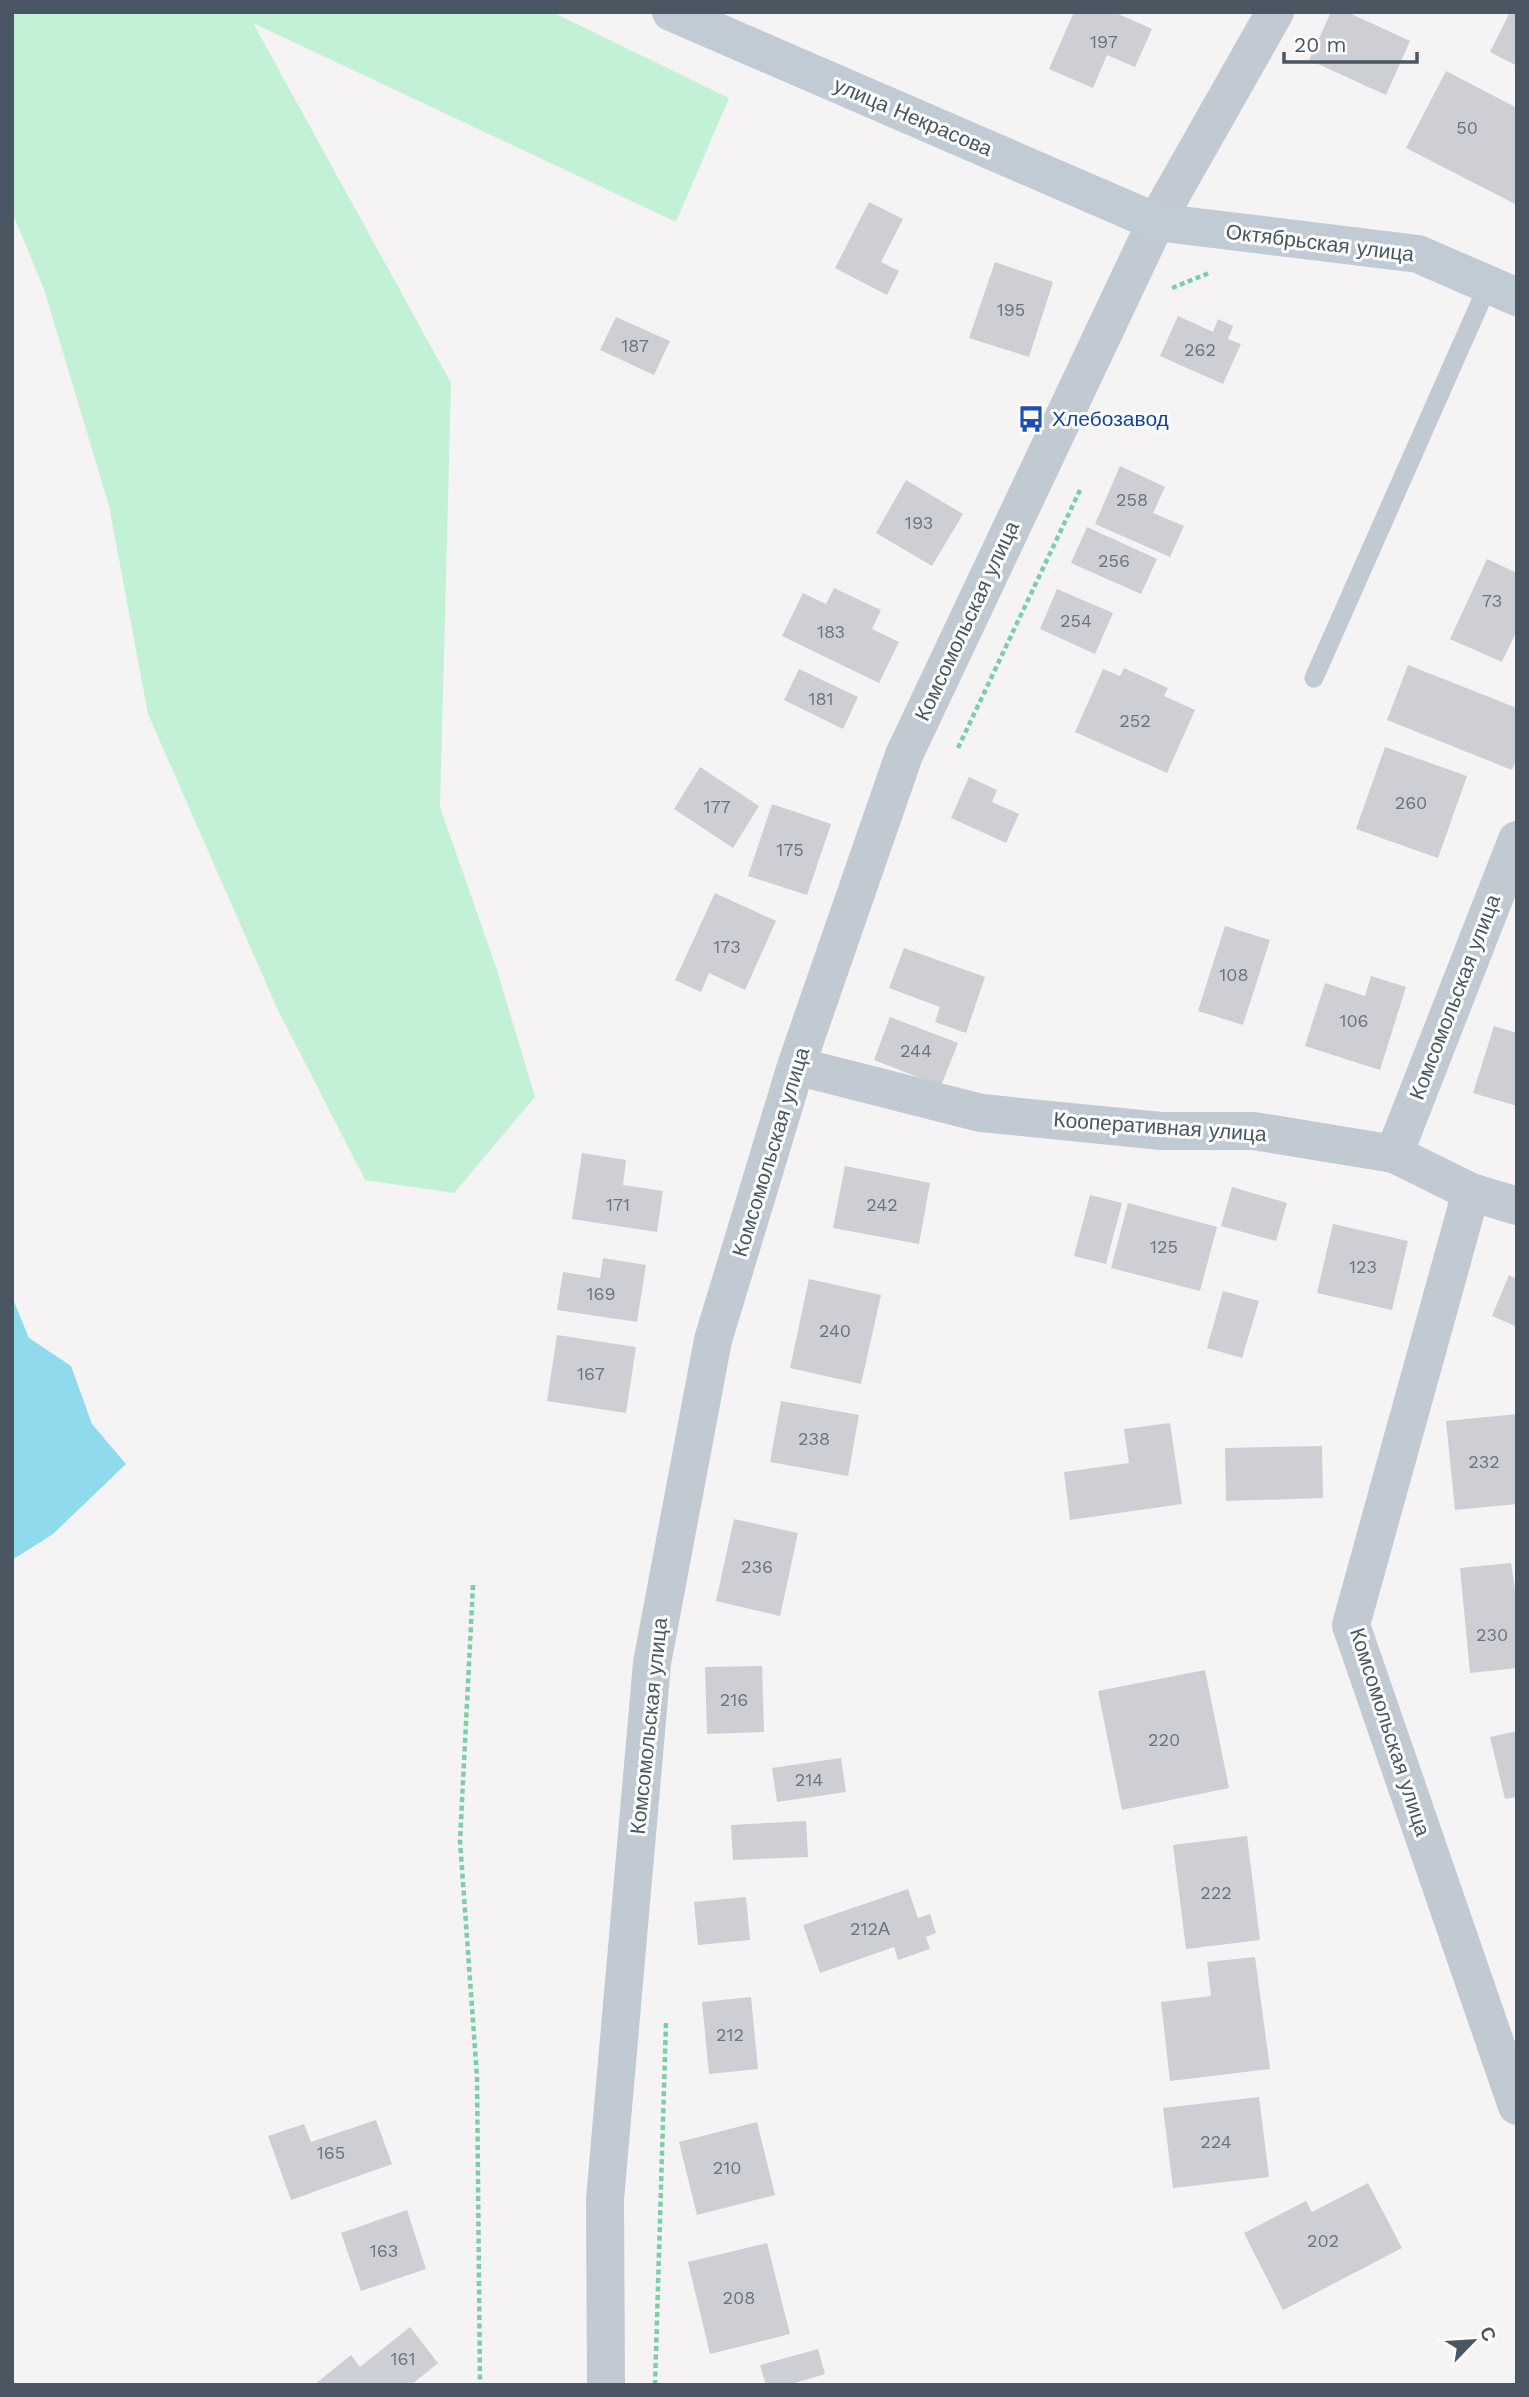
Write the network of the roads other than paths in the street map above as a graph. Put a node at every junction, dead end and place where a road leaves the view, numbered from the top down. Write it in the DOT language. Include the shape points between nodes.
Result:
graph roads {
  1 [pos="671,12"];
  2 [pos="1275,12"];
  3 [pos="1156,222"];
  4 [pos="1502,291"];
  5 [pos="1314,678"];
  6 [pos="1517,840"];
  7 [pos="796,1066"];
  8 [pos="1394,1154"];
  9 [pos="1471,1192"];
  10 [pos="1517,1206"];
  11 [pos="1517,2106"];
  12 [pos="606,2385"];
  1 -- 3 [label="street, улица Некрасова"];
  2 -- 3 [label="street, Комсомольская улица"];
  3 -- 4 [label="street, Октябрьская улица" via="1418,254"];
  3 -- 7 [label="street, Комсомольская улица" via="904,755"];
  4 -- 5 [label="lane"];
  6 -- 8 [label="street, Комсомольская улица"];
  7 -- 8 [label="street, Кооперативная улица" via="981,1113 1161,1131 1254,1131"];
  7 -- 12 [label="street, Комсомольская улица" via="713,1340 652,1663 605,2199"];
  8 -- 9 [label="street, Кооперативная улица"];
  9 -- 10 [label="street, Кооперативная улица"];
  9 -- 11 [label="street, Комсомольская улица" via="1351,1625"];
}
